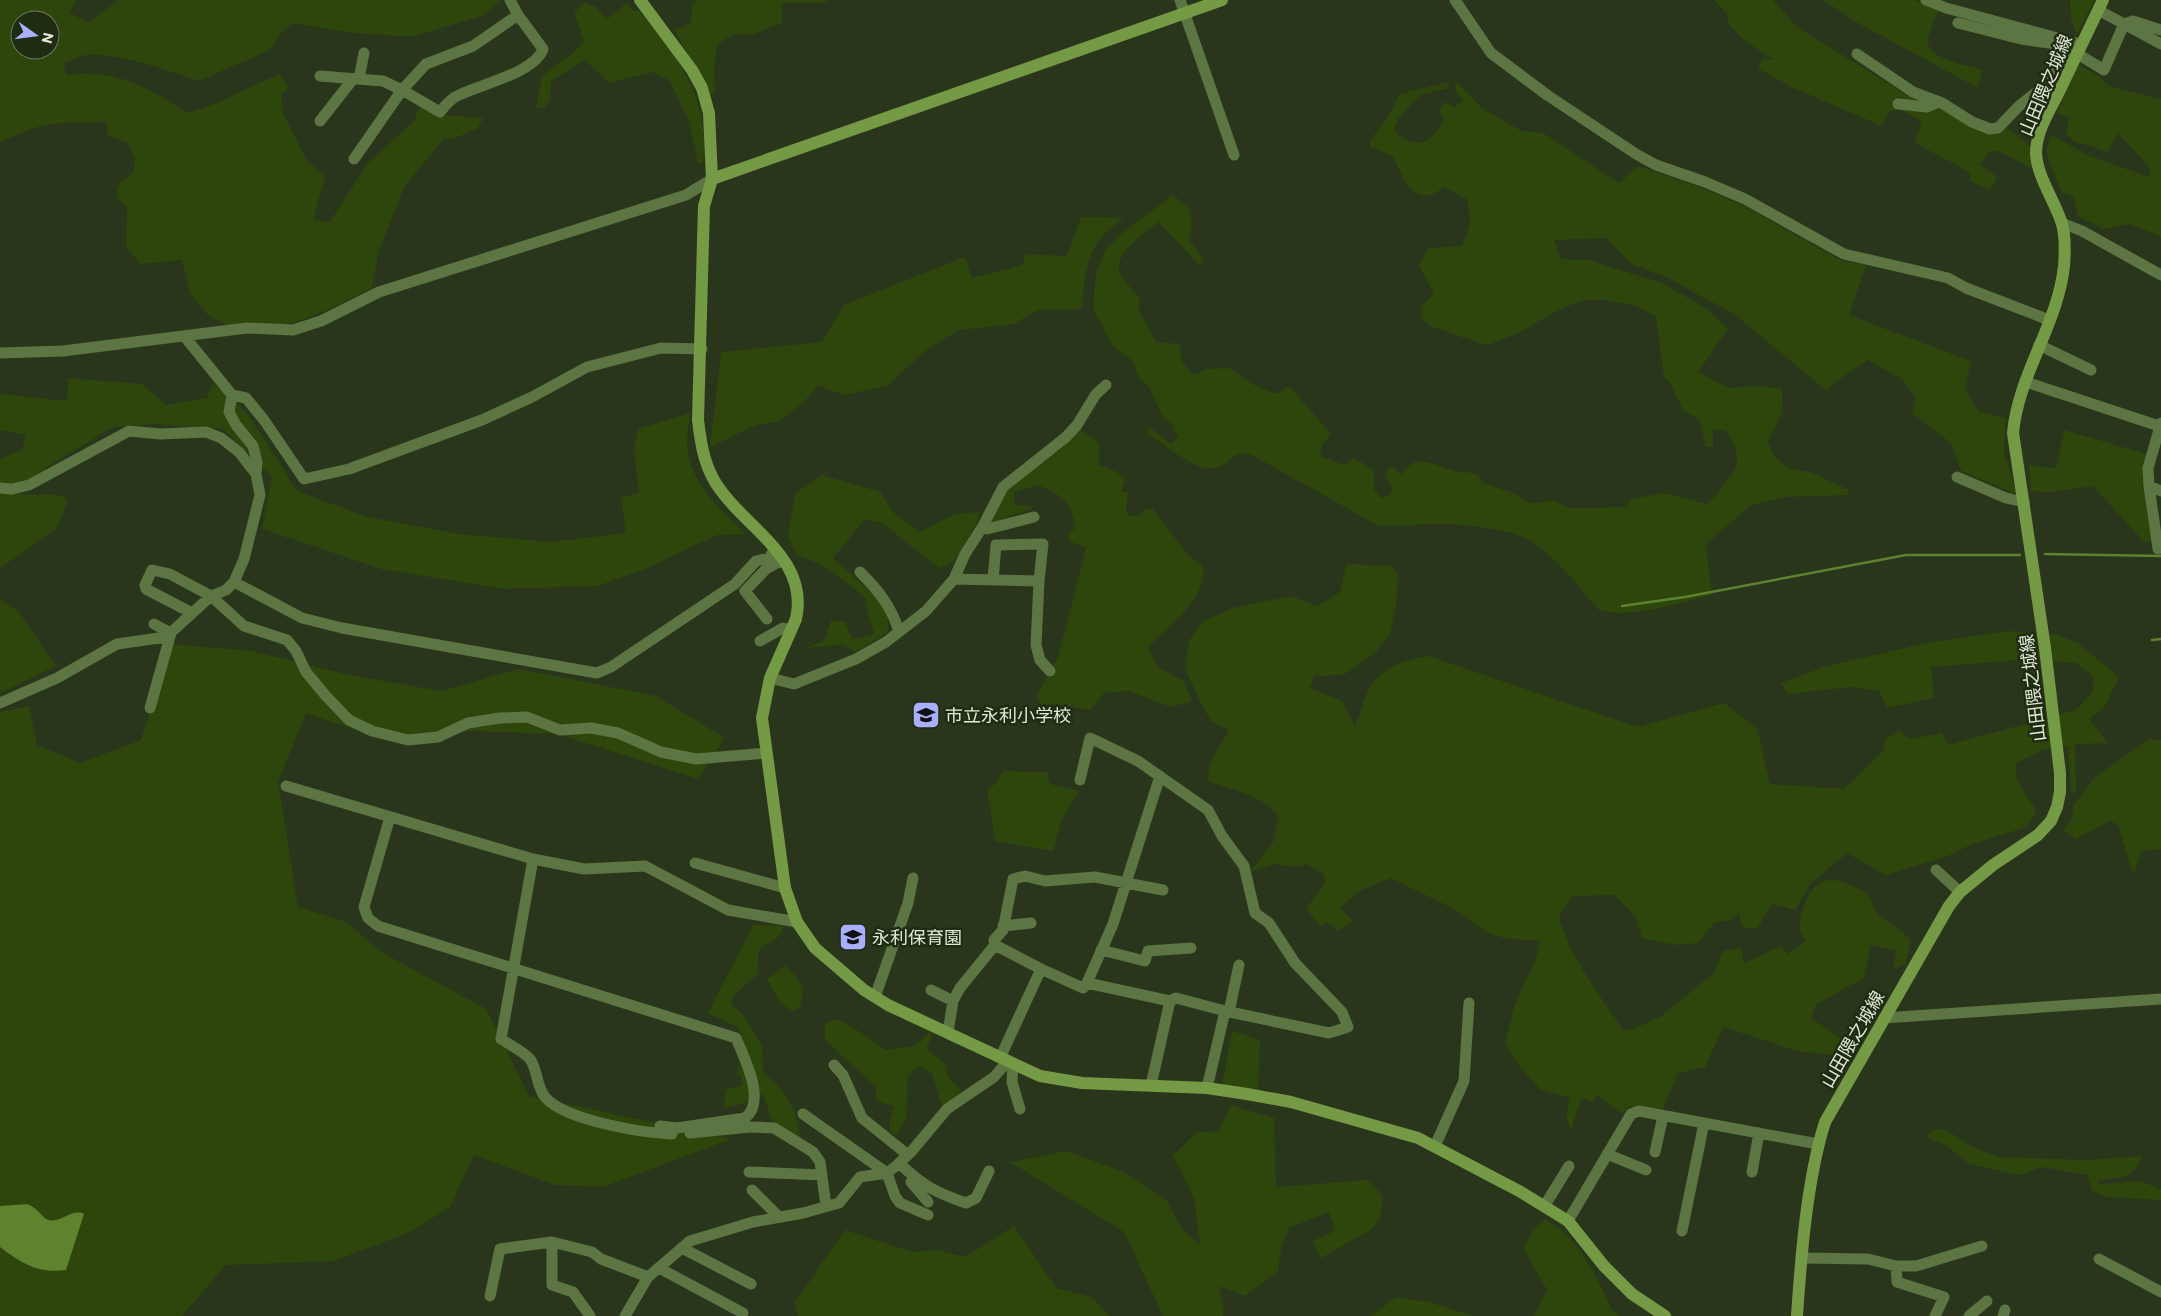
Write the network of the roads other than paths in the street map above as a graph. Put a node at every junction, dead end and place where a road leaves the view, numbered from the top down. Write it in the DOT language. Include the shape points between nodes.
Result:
graph roads {
  1 [pos="510,0"];
  2 [pos="640,0"];
  3 [pos="1180,0"];
  4 [pos="1222,0"];
  5 [pos="1455,0"];
  6 [pos="1926,0"];
  7 [pos="2101,5"];
  8 [pos="1184,13"];
  9 [pos="518,15"];
  10 [pos="1958,23"];
  11 [pos="2124,24"];
  12 [pos="2161,30"];
  13 [pos="2161,44"];
  14 [pos="2078,49"];
  15 [pos="364,53"];
  16 [pos="1857,54"];
  17 [pos="320,76"];
  18 [pos="356,79"];
  19 [pos="402,90"];
  20 [pos="1939,102"];
  21 [pos="1898,104"];
  22 [pos="320,121"];
  23 [pos="1234,155"];
  24 [pos="354,159"];
  25 [pos="712,179"];
  26 [pos="2062,223"];
  27 [pos="2161,275"];
  28 [pos="2049,320"];
  29 [pos="185,337"];
  30 [pos="2040,345"];
  31 [pos="702,349"];
  32 [pos="0,353"];
  33 [pos="2091,370"];
  34 [pos="2026,382"];
  35 [pos="1106,385"];
  36 [pos="232,395"];
  37 [pos="2160,425"];
  38 [pos="256,474"];
  39 [pos="1956,477"];
  40 [pos="2149,486"];
  41 [pos="0,488"];
  42 [pos="2161,492"];
  43 [pos="2024,502"];
  44 [pos="1034,517"];
  45 [pos="985,528"];
  46 [pos="996,545"];
  47 [pos="775,548"];
  48 [pos="2158,549"];
  49 [pos="784,560"];
  50 [pos="860,572"];
  51 [pos="954,579"];
  52 [pos="993,580"];
  53 [pos="1039,581"];
  54 [pos="234,582"];
  55 [pos="210,596"];
  56 [pos="192,613"];
  57 [pos="767,619"];
  58 [pos="154,624"];
  59 [pos="791,630"];
  60 [pos="900,631"];
  61 [pos="170,633"];
  62 [pos="760,641"];
  63 [pos="1050,671"];
  64 [pos="770,678"];
  65 [pos="0,704"];
  66 [pos="150,708"];
  67 [pos="767,753"];
  68 [pos="1160,776"];
  69 [pos="1080,780"];
  70 [pos="286,786"];
  71 [pos="390,817"];
  72 [pos="533,859"];
  73 [pos="695,863"];
  74 [pos="1936,870"];
  75 [pos="913,878"];
  76 [pos="1128,881"];
  77 [pos="785,888"];
  78 [pos="1163,890"];
  79 [pos="1960,892"];
  80 [pos="798,922"];
  81 [pos="1031,923"];
  82 [pos="1004,926"];
  83 [pos="995,945"];
  84 [pos="1191,948"];
  85 [pos="1101,950"];
  86 [pos="1239,966"];
  87 [pos="515,967"];
  88 [pos="1041,969"];
  89 [pos="1087,982"];
  90 [pos="930,990"];
  91 [pos="875,997"];
  92 [pos="2161,999"];
  93 [pos="953,1001"];
  94 [pos="1170,1001"];
  95 [pos="1469,1003"];
  96 [pos="1227,1012"];
  97 [pos="1884,1018"];
  98 [pos="948,1032"];
  99 [pos="1007,1061"];
  100 [pos="834,1065"];
  101 [pos="1151,1085"];
  102 [pos="1207,1088"];
  103 [pos="1020,1109"];
  104 [pos="803,1114"];
  105 [pos="1662,1116"];
  106 [pos="1704,1123"];
  107 [pos="660,1126"];
  108 [pos="1759,1133"];
  109 [pos="1818,1144"];
  110 [pos="1434,1146"];
  111 [pos="1655,1152"];
  112 [pos="1607,1154"];
  113 [pos="898,1164"];
  114 [pos="1569,1166"];
  115 [pos="1646,1170"];
  116 [pos="989,1171"];
  117 [pos="749,1172"];
  118 [pos="1752,1172"];
  119 [pos="822,1175"];
  120 [pos="752,1190"];
  121 [pos="928,1202"];
  122 [pos="826,1206"];
  123 [pos="1545,1206"];
  124 [pos="928,1215"];
  125 [pos="779,1217"];
  126 [pos="1568,1221"];
  127 [pos="1682,1231"];
  128 [pos="552,1242"];
  129 [pos="1982,1246"];
  130 [pos="682,1248"];
  131 [pos="1802,1258"];
  132 [pos="2099,1259"];
  133 [pos="1896,1266"];
  134 [pos="659,1268"];
  135 [pos="648,1277"];
  136 [pos="751,1284"];
  137 [pos="2161,1292"];
  138 [pos="490,1296"];
  139 [pos="1987,1301"];
  140 [pos="743,1314"];
  141 [pos="590,1316"];
  142 [pos="626,1316"];
  143 [pos="1665,1316"];
  144 [pos="1797,1316"];
  145 [pos="1935,1316"];
  146 [pos="1969,1316"];
  1 -- 9 [label="street"];
  2 -- 25 [label="street" via="702,88 709,112"];
  3 -- 8 [label="street"];
  4 -- 8 [label="street"];
  5 -- 28 [label="street" via="1491,53 1548,95 1656,165 1745,200 1844,254 1948,278"];
  6 -- 14 [label="street"];
  7 -- 11 [label="street"];
  7 -- 14 [label="street, 山田隈之城線"];
  8 -- 23 [label="street"];
  8 -- 25 [label="street"];
  9 -- 19 [label="street" via="473,46 426,64"];
  9 -- 19 [label="street" via="543,49 541,56 516,73 454,96 440,112"];
  10 -- 14 [label="street"];
  11 -- 12 [label="street" via="2133,21"];
  11 -- 13 [label="street"];
  11 -- 14 [label="street" via="2104,70"];
  14 -- 20 [label="street" via="2066,57 2043,87 2018,106 1998,128 1990,129 1972,122"];
  14 -- 26 [label="street, 山田隈之城線" via="2043,125 2036,154"];
  15 -- 18 [label="street"];
  16 -- 20 [label="street" via="1913,92"];
  17 -- 18 [label="street"];
  18 -- 19 [label="street" via="383,81"];
  18 -- 22 [label="street"];
  19 -- 24 [label="street"];
  20 -- 21 [label="street" via="1927,107"];
  25 -- 29 [label="street" via="686,195 379,292 308,327 284,330 247,328"];
  25 -- 31 [label="street" via="704,206"];
  26 -- 27 [label="street"];
  26 -- 28 [label="street, 山田隈之城線" via="2064,266"];
  28 -- 30 [label="street, 山田隈之城線"];
  29 -- 32 [label="street" via="63,351"];
  29 -- 36 [label="street"];
  30 -- 33 [label="street"];
  30 -- 34 [label="street, 山田隈之城線"];
  31 -- 36 [label="street" via="661,348 587,367 482,420 349,469 304,479 246,398"];
  31 -- 47 [label="street" via="698,420 709,472 721,492"];
  34 -- 37 [label="street"];
  34 -- 43 [label="street, 山田隈之城線" via="2013,434"];
  35 -- 45 [label="street" via="1096,394 1066,438 1003,487"];
  36 -- 38 [label="street" via="229,412 253,446"];
  37 -- 40 [label="street" via="2148,468"];
  38 -- 41 [label="street" via="239,452 221,438 206,432 160,434 129,431 29,485"];
  38 -- 54 [label="street" via="260,495 244,560"];
  39 -- 43 [label="street"];
  40 -- 42 [label="street"];
  40 -- 48 [label="street"];
  43 -- 79 [label="street, 山田隈之城線" via="2045,648 2060,792 2050,821 2038,835"];
  44 -- 45 [label="street"];
  45 -- 46 [label="street"];
  45 -- 51 [label="street" via="965,554"];
  46 -- 52 [label="street"];
  46 -- 53 [label="street" via="1043,544"];
  47 -- 49 [label="street"];
  47 -- 54 [label="street" via="769,558 756,561 735,584 611,667 597,673 302,618"];
  49 -- 57 [label="street" via="766,568 746,591"];
  49 -- 59 [label="street" via="792,571 798,598 796,619"];
  50 -- 60 [label="street" via="893,610"];
  51 -- 52 [label="street"];
  51 -- 60 [label="street" via="926,610"];
  52 -- 53 [label="street"];
  53 -- 63 [label="street" via="1036,645 1040,660"];
  54 -- 55 [label="street" via="226,590"];
  55 -- 56 [label="street"];
  55 -- 56 [label="street" via="170,574 152,570 146,589"];
  55 -- 67 [label="street" via="244,626 287,640 306,672 326,696 349,720 372,731 408,740 438,737 468,723 528,717 560,730 591,728 618,733 661,752 696,759"];
  56 -- 61 [label="street"];
  58 -- 61 [label="street"];
  59 -- 62 [label="street" via="783,628"];
  59 -- 64 [label="street"];
  60 -- 64 [label="street" via="856,659 813,678 794,684"];
  61 -- 65 [label="street" via="166,637 117,644 58,678"];
  61 -- 66 [label="street"];
  64 -- 67 [label="street" via="762,718"];
  67 -- 77 [label="street"];
  68 -- 69 [label="street" via="1138,761 1090,738"];
  68 -- 76 [label="street"];
  68 -- 96 [label="street" via="1208,810 1244,866 1255,913 1269,923 1295,964 1342,1012 1348,1027 1329,1032"];
  70 -- 71 [label="street"];
  71 -- 72 [label="street"];
  71 -- 87 [label="street" via="364,907 368,918 378,926"];
  72 -- 80 [label="street" via="584,869 646,866 728,910"];
  72 -- 87 [label="street"];
  73 -- 77 [label="street"];
  74 -- 79 [label="street"];
  75 -- 91 [label="street" via="908,903"];
  76 -- 78 [label="street"];
  76 -- 82 [label="street" via="1095,877 1045,881 1025,876 1013,879"];
  76 -- 85 [label="street"];
  77 -- 80 [label="street"];
  79 -- 97 [label="street, 山田隈之城線" via="1935,926"];
  80 -- 91 [label="street" via="815,948"];
  81 -- 82 [label="street"];
  82 -- 83 [label="street" via="994,940"];
  83 -- 88 [label="street"];
  83 -- 93 [label="street"];
  84 -- 85 [label="street" via="1148,951 1145,961"];
  85 -- 89 [label="street"];
  86 -- 96 [label="street"];
  87 -- 107 [label="street" via="736,1038 756,1090 748,1115 677,1128"];
  87 -- 119 [label="street" via="501,1039 529,1058 547,1099 563,1109 609,1126 657,1134 774,1128 812,1152 820,1162"];
  88 -- 89 [label="street" via="1083,988"];
  88 -- 99 [label="street"];
  89 -- 94 [label="street"];
  90 -- 93 [label="street"];
  91 -- 98 [label="street"];
  92 -- 97 [label="street"];
  93 -- 98 [label="street"];
  94 -- 96 [label="street" via="1176,998"];
  94 -- 101 [label="street"];
  95 -- 110 [label="street" via="1464,1081"];
  96 -- 102 [label="street"];
  97 -- 109 [label="street, 山田隈之城線" via="1825,1122"];
  98 -- 99 [label="street"];
  99 -- 101 [label="street" via="1040,1076 1082,1083"];
  99 -- 103 [label="street"];
  99 -- 113 [label="street" via="994,1077 947,1109"];
  100 -- 113 [label="street" via="843,1075 862,1118"];
  101 -- 102 [label="street"];
  102 -- 110 [label="street" via="1291,1102 1391,1130"];
  104 -- 113 [label="street"];
  105 -- 106 [label="street"];
  105 -- 111 [label="street"];
  105 -- 112 [label="street" via="1639,1111 1631,1114"];
  106 -- 108 [label="street"];
  106 -- 127 [label="street"];
  108 -- 109 [label="street"];
  108 -- 118 [label="street"];
  109 -- 131 [label="street, 山田隈之城線"];
  110 -- 123 [label="street"];
  112 -- 115 [label="street"];
  112 -- 126 [label="street"];
  113 -- 116 [label="street" via="938,1194 966,1202 976,1198"];
  113 -- 121 [label="street"];
  113 -- 122 [label="street" via="860,1177 839,1203"];
  113 -- 124 [label="street" via="894,1196 900,1203"];
  114 -- 123 [label="street"];
  117 -- 119 [label="street"];
  119 -- 122 [label="street"];
  120 -- 125 [label="street"];
  122 -- 125 [label="street" via="803,1214"];
  123 -- 126 [label="street"];
  125 -- 130 [label="street" via="690,1240"];
  126 -- 143 [label="street" via="1604,1266 1632,1294"];
  128 -- 135 [label="street" via="592,1252 601,1259"];
  128 -- 138 [label="street" via="500,1249"];
  128 -- 141 [label="street" via="552,1285 573,1292"];
  129 -- 133 [label="street" via="1916,1266"];
  130 -- 134 [label="street"];
  130 -- 136 [label="street"];
  131 -- 133 [label="street" via="1868,1259"];
  131 -- 144 [label="street, 山田隈之城線"];
  132 -- 137 [label="street"];
  133 -- 145 [label="street" via="1897,1282 1944,1297"];
  134 -- 135 [label="street"];
  134 -- 140 [label="street"];
  135 -- 142 [label="street"];
  139 -- 146 [label="street"];
}
